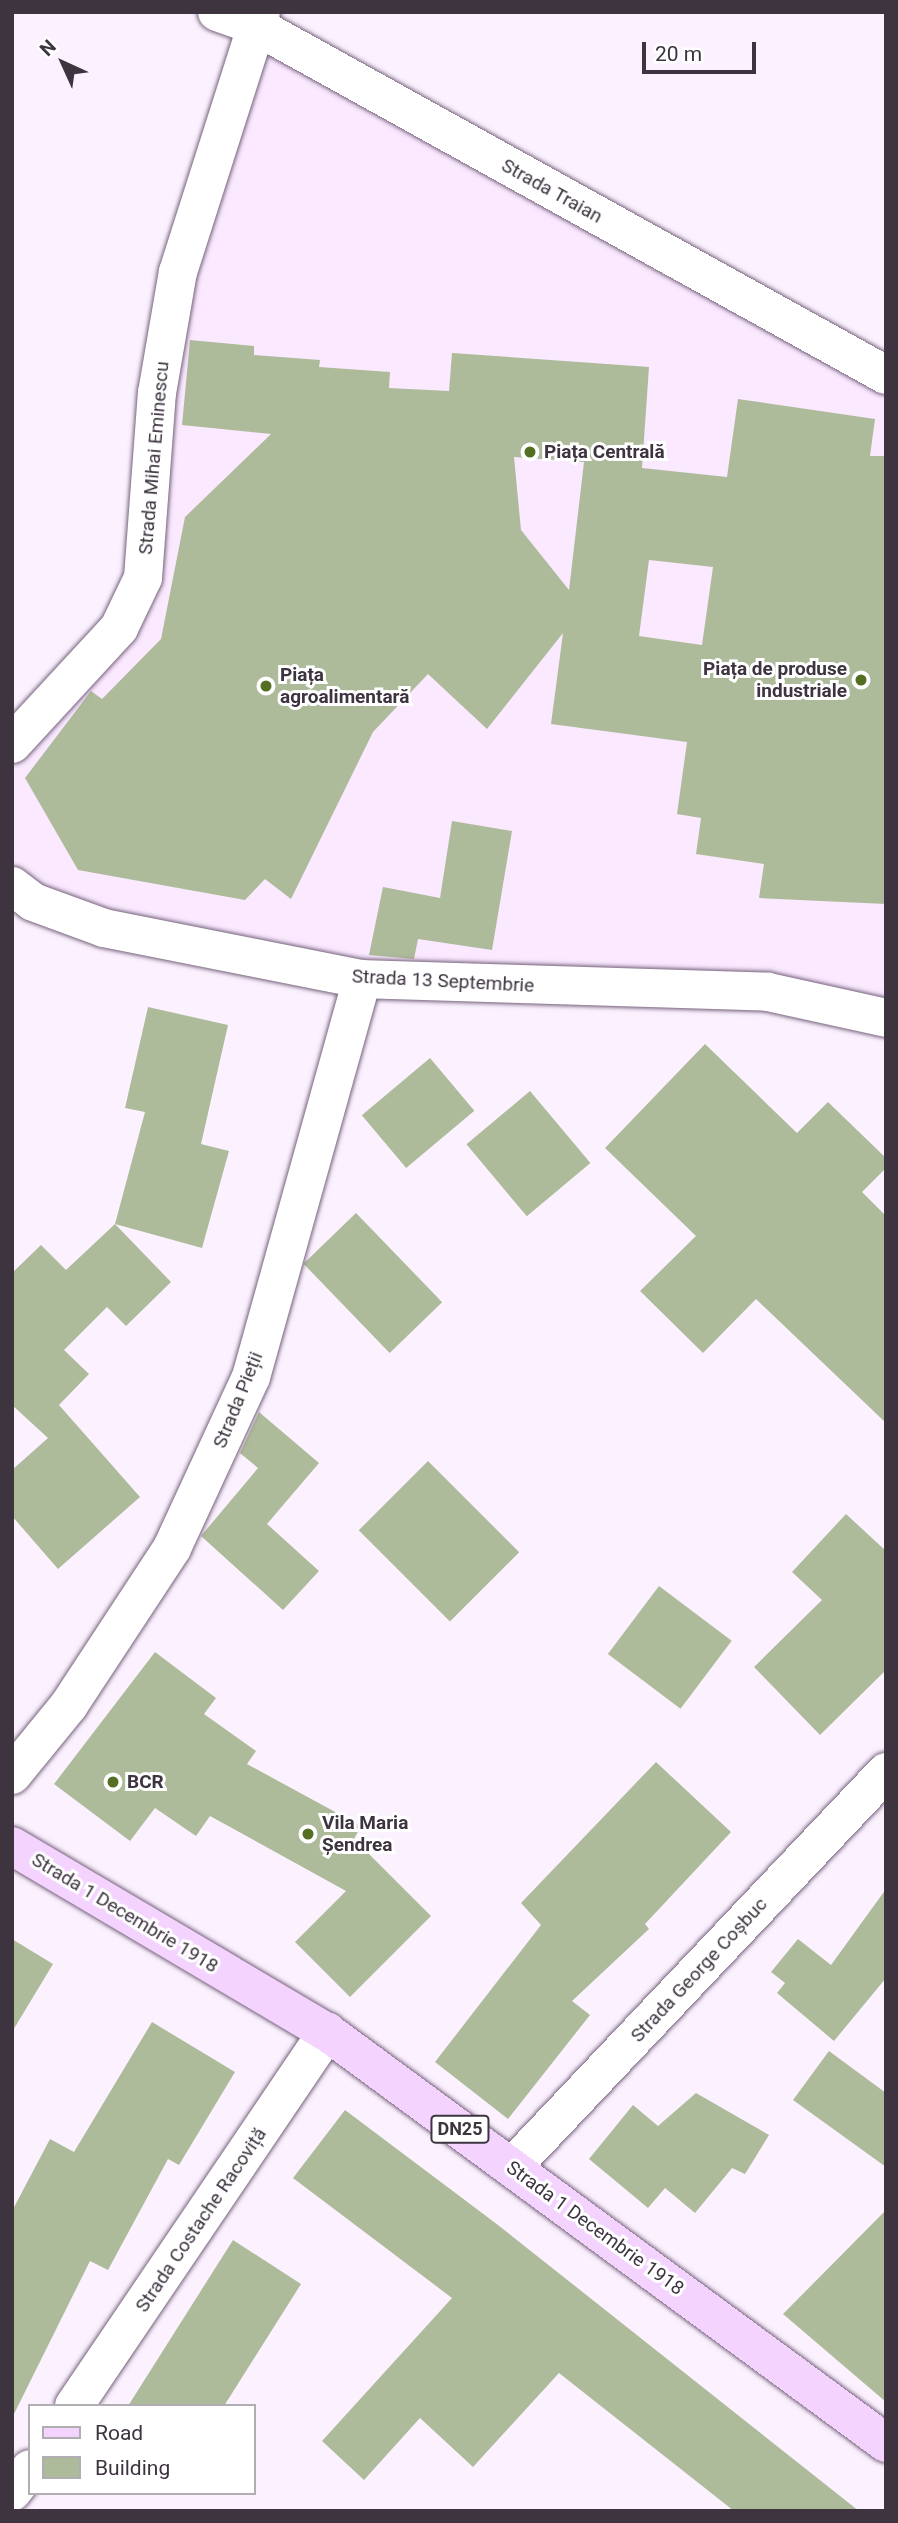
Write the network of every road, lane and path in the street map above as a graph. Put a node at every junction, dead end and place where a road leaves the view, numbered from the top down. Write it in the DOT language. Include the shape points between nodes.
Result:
graph roads {
  1 [pos="216,12"];
  2 [pos="259,19"];
  3 [pos="886,375"];
  4 [pos="12,744"];
  5 [pos="12,886"];
  6 [pos="362,979"];
  7 [pos="886,1018"];
  8 [pos="886,1772"];
  9 [pos="12,1774"];
  10 [pos="12,1846"];
  11 [pos="327,2032"];
  12 [pos="512,2167"];
  13 [pos="75,2404"];
  14 [pos="886,2443"];
  15 [pos="28,2472"];
  16 [pos="12,2492"];
  1 -- 2 [label="street, Strada Traian"];
  2 -- 3 [label="street, Strada Traian"];
  2 -- 4 [label="street, Strada Mihai Eminescu" via="178,272 157,393 143,578 119,628"];
  5 -- 6 [label="street, Strada 13 Septembrie" via="33,902 104,928"];
  6 -- 7 [label="street, Strada 13 Septembrie" via="768,992"];
  6 -- 9 [label="street, Strada Pieții" via="251,1377 172,1548 69,1705"];
  8 -- 12 [label="street, Strada George Coșbuc"];
  10 -- 11 [label="main road, Strada 1 Decembrie 1918 / DN25"];
  11 -- 12 [label="main road, Strada 1 Decembrie 1918 / DN25"];
  11 -- 13 [label="street, Strada Costache Racoviță"];
  12 -- 14 [label="main road, Strada 1 Decembrie 1918 / DN25"];
  15 -- 16 [label="street"];
}
